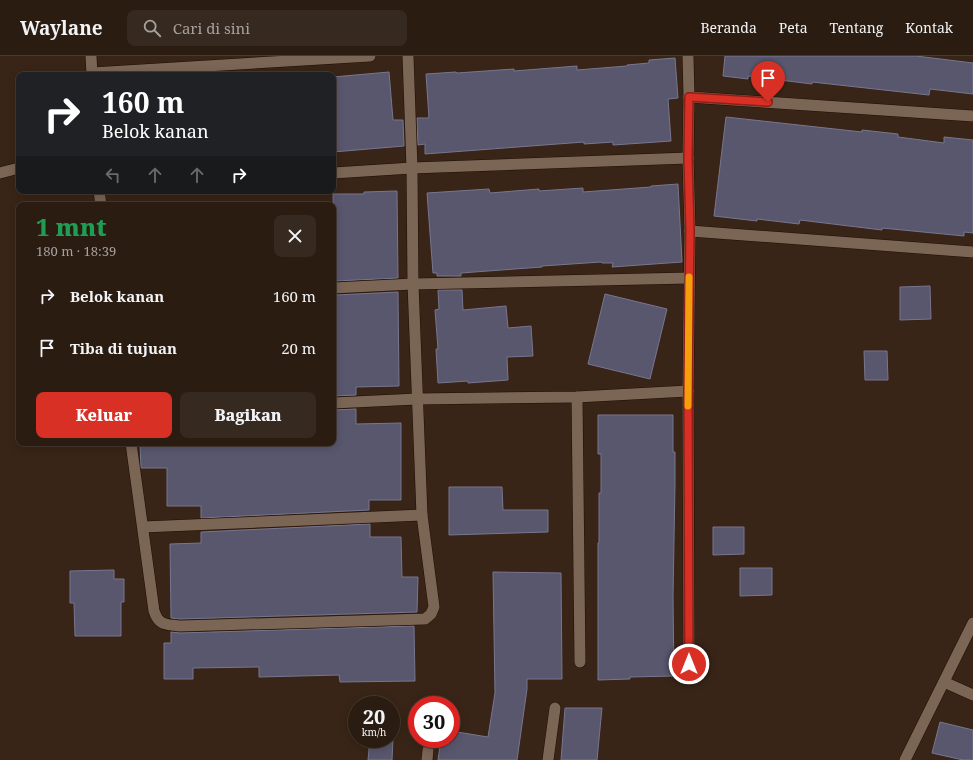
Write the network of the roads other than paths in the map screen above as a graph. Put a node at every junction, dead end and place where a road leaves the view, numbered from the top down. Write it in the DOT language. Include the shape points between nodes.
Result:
graph roads {
  1 [pos="91,56"];
  2 [pos="370,56"];
  3 [pos="408,56"];
  4 [pos="688,56"];
  5 [pos="92,72"];
  6 [pos="123,72"];
  7 [pos="689,97"];
  8 [pos="973,116"];
  9 [pos="688,158"];
  10 [pos="412,168"];
  11 [pos="16,169"];
  12 [pos="0,173"];
  13 [pos="336,173"];
  14 [pos="690,231"];
  15 [pos="973,252"];
  16 [pos="689,278"];
  17 [pos="413,284"];
  18 [pos="336,288"];
  19 [pos="688,391"];
  20 [pos="577,397"];
  21 [pos="417,399"];
  22 [pos="336,403"];
  23 [pos="131,446"];
  24 [pos="422,515"];
  25 [pos="143,527"];
  26 [pos="973,624"];
  27 [pos="580,662"];
  28 [pos="689,664"];
  29 [pos="944,682"];
  30 [pos="973,695"];
  31 [pos="555,708"];
  32 [pos="548,760"];
  33 [pos="905,760"];
  1 -- 5 [label="street"];
  2 -- 6 [label="street"];
  3 -- 10 [label="street"];
  4 -- 7 [label="street"];
  7 -- 8 [label="street"];
  7 -- 9 [label="street"];
  9 -- 10 [label="street"];
  9 -- 14 [label="street"];
  10 -- 13 [label="street"];
  10 -- 17 [label="street"];
  11 -- 12 [label="street"];
  14 -- 15 [label="street"];
  14 -- 16 [label="street"];
  16 -- 17 [label="street"];
  16 -- 19 [label="street"];
  17 -- 18 [label="street"];
  17 -- 21 [label="street"];
  19 -- 20 [label="street"];
  19 -- 28 [label="street"];
  20 -- 21 [label="street"];
  20 -- 27 [label="street"];
  21 -- 22 [label="street"];
  21 -- 24 [label="street"];
  23 -- 25 [label="street"];
  24 -- 25 [label="street"];
  24 -- 25 [label="street" via="434,607 425,619 180,626 163,624 157,619 154,611"];
  26 -- 29 [label="street"];
  29 -- 30 [label="street"];
  29 -- 33 [label="street"];
  31 -- 32 [label="street"];
}
